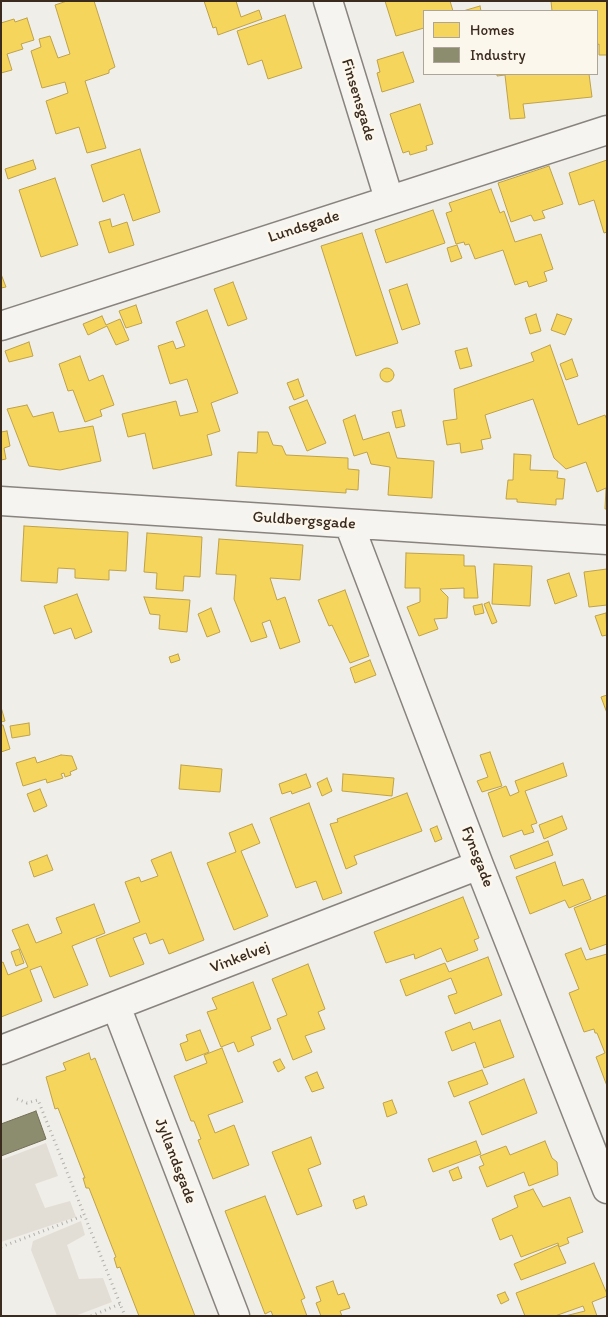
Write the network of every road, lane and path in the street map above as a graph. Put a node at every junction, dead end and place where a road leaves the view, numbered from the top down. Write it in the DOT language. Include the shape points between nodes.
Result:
graph roads {
  1 [pos="328,1"];
  2 [pos="607,130"];
  3 [pos="389,199"];
  4 [pos="1,326"];
  5 [pos="1,501"];
  6 [pos="350,524"];
  7 [pos="607,540"];
  8 [pos="479,865"];
  9 [pos="116,1006"];
  10 [pos="1,1050"];
  11 [pos="17,1099"];
  12 [pos="607,1189"];
  13 [pos="85,1215"];
  14 [pos="1,1247"];
  15 [pos="120,1304"];
  16 [pos="92,1316"];
  17 [pos="125,1316"];
  18 [pos="235,1316"];
  1 -- 3 [label="street, Finsensgade"];
  2 -- 3 [label="street, Lundsgade"];
  3 -- 4 [label="street, Lundsgade"];
  5 -- 6 [label="street, Guldbergsgade"];
  6 -- 7 [label="street, Guldbergsgade"];
  6 -- 8 [label="street, Fynsgade"];
  8 -- 9 [label="street, Vinkelvej"];
  8 -- 12 [label="street, Fynsgade"];
  9 -- 10 [label="street, Vinkelvej"];
  9 -- 18 [label="street, Jyllandsgade"];
  11 -- 13 [label="path" via="26,1103 38,1100"];
  13 -- 14 [label="path"];
  13 -- 15 [label="path"];
  15 -- 16 [label="path"];
  15 -- 17 [label="path"];
}
